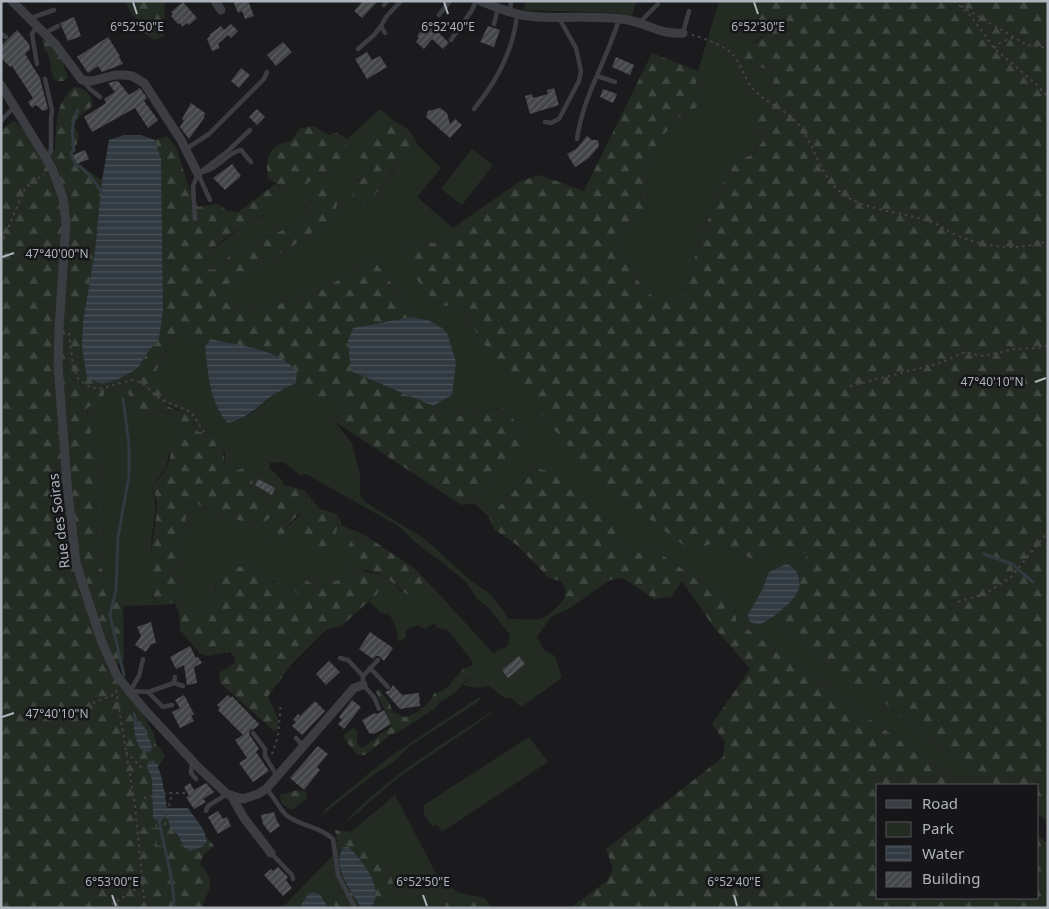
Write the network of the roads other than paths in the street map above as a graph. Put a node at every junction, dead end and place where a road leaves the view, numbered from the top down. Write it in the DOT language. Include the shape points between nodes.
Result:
graph roads {
  1 [pos="12,1"];
  2 [pos="215,1"];
  3 [pos="401,1"];
  4 [pos="450,1"];
  5 [pos="476,1"];
  6 [pos="481,1"];
  7 [pos="511,1"];
  8 [pos="658,4"];
  9 [pos="498,8"];
  10 [pos="54,10"];
  11 [pos="221,10"];
  12 [pos="689,11"];
  13 [pos="514,13"];
  14 [pos="439,16"];
  15 [pos="559,18"];
  16 [pos="29,19"];
  17 [pos="618,19"];
  18 [pos="639,23"];
  19 [pos="494,24"];
  20 [pos="37,26"];
  21 [pos="58,26"];
  22 [pos="381,26"];
  23 [pos="45,33"];
  24 [pos="385,33"];
  25 [pos="683,33"];
  26 [pos="1,34"];
  27 [pos="6,37"];
  28 [pos="451,40"];
  29 [pos="358,49"];
  30 [pos="37,64"];
  31 [pos="267,72"];
  32 [pos="597,76"];
  33 [pos="45,79"];
  34 [pos="82,80"];
  35 [pos="615,82"];
  36 [pos="1,85"];
  37 [pos="100,97"];
  38 [pos="14,107"];
  39 [pos="474,109"];
  40 [pos="1,121"];
  41 [pos="545,122"];
  42 [pos="250,130"];
  43 [pos="577,139"];
  44 [pos="186,149"];
  45 [pos="46,158"];
  46 [pos="251,162"];
  47 [pos="198,174"];
  48 [pos="210,200"];
  49 [pos="195,219"];
  50 [pos="340,658"];
  51 [pos="143,659"];
  52 [pos="378,660"];
  53 [pos="370,668"];
  54 [pos="175,677"];
  55 [pos="363,680"];
  56 [pos="174,683"];
  57 [pos="183,686"];
  58 [pos="388,687"];
  59 [pos="130,691"];
  60 [pos="148,692"];
  61 [pos="172,705"];
  62 [pos="379,709"];
  63 [pos="253,733"];
  64 [pos="296,738"];
  65 [pos="304,747"];
  66 [pos="193,761"];
  67 [pos="278,777"];
  68 [pos="196,779"];
  69 [pos="266,789"];
  70 [pos="229,795"];
  71 [pos="206,811"];
  72 [pos="271,853"];
  73 [pos="293,879"];
  74 [pos="355,908"];
  1 -- 16 [label="street"];
  2 -- 11 [label="street"];
  3 -- 22 [label="lane"];
  4 -- 14 [label="lane"];
  5 -- 28 [label="lane"];
  6 -- 9 [label="street"];
  7 -- 13 [label="lane"];
  8 -- 18 [label="lane"];
  9 -- 13 [label="street"];
  9 -- 19 [label="lane"];
  10 -- 16 [label="lane"];
  12 -- 25 [label="lane"];
  13 -- 15 [label="street"];
  13 -- 39 [label="lane" via="513,39 490,90"];
  15 -- 17 [label="street"];
  15 -- 41 [label="lane" via="576,48 581,71 559,119"];
  16 -- 20 [label="street"];
  17 -- 18 [label="street"];
  17 -- 32 [label="lane"];
  18 -- 25 [label="street" via="669,34"];
  20 -- 23 [label="street"];
  20 -- 30 [label="lane" via="32,34"];
  21 -- 23 [label="lane"];
  22 -- 24 [label="lane"];
  22 -- 29 [label="lane"];
  23 -- 34 [label="street"];
  26 -- 27 [label="lane"];
  31 -- 44 [label="lane" via="264,79 209,134"];
  32 -- 35 [label="lane"];
  32 -- 43 [label="lane" via="580,119"];
  33 -- 45 [label="lane" via="52,110 52,151"];
  34 -- 37 [label="lane"];
  34 -- 44 [label="street" via="92,82 115,75 140,80 148,87"];
  36 -- 38 [label="street, Rue des Soiras"];
  38 -- 40 [label="lane"];
  38 -- 45 [label="street, Rue des Soiras"];
  42 -- 47 [label="lane"];
  44 -- 47 [label="street"];
  45 -- 59 [label="street, Rue des Soiras" via="63,198 66,222 58,365 73,545 101,640 117,676"];
  46 -- 47 [label="lane" via="241,150 235,151 208,172"];
  47 -- 48 [label="lane"];
  47 -- 49 [label="lane" via="193,186"];
  50 -- 55 [label="lane" via="348,660"];
  51 -- 59 [label="lane" via="139,676"];
  52 -- 53 [label="lane"];
  53 -- 55 [label="lane"];
  53 -- 58 [label="lane"];
  54 -- 56 [label="lane"];
  55 -- 62 [label="lane"];
  55 -- 65 [label="street"];
  56 -- 57 [label="lane"];
  56 -- 60 [label="lane"];
  59 -- 60 [label="lane"];
  59 -- 66 [label="street, Rue des Soiras"];
  60 -- 61 [label="lane" via="163,707"];
  63 -- 67 [label="lane" via="265,749 265,756"];
  64 -- 65 [label="lane"];
  65 -- 67 [label="street"];
  66 -- 68 [label="lane" via="191,773"];
  66 -- 70 [label="street, Rue des Soiras"];
  67 -- 69 [label="street"];
  69 -- 70 [label="street" via="243,799"];
  69 -- 74 [label="lane" via="287,815 331,837 338,875"];
  70 -- 71 [label="lane" via="208,806"];
  70 -- 72 [label="street, Rue des Soiras" via="261,834"];
  72 -- 73 [label="lane"];
}
